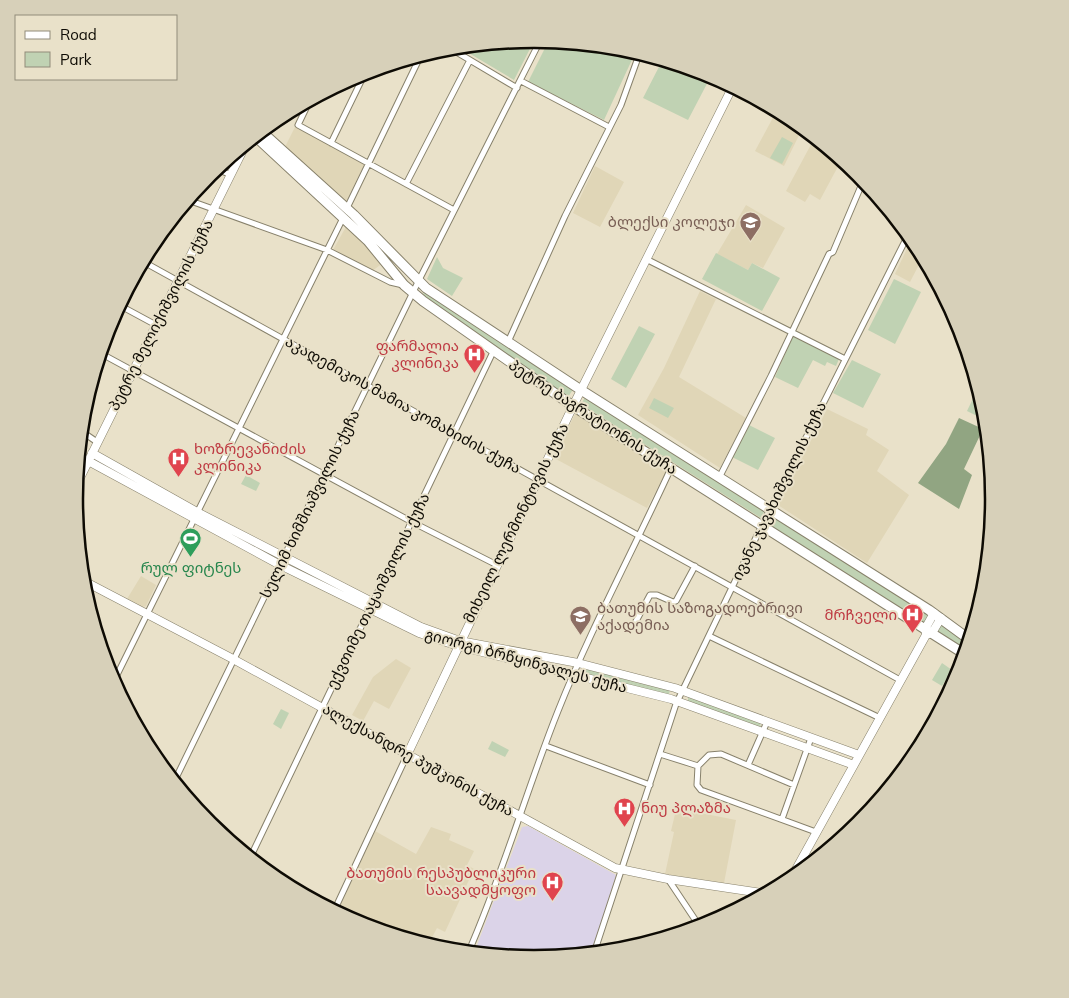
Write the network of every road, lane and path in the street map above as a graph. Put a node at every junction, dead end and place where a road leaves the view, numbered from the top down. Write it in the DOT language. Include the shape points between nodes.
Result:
graph roads {
  1 [pos="537,48"];
  2 [pos="459,54"];
  3 [pos="470,60"];
  4 [pos="637,60"];
  5 [pos="418,63"];
  6 [pos="521,81"];
  7 [pos="361,83"];
  8 [pos="517,88"];
  9 [pos="730,92"];
  10 [pos="305,111"];
  11 [pos="609,127"];
  12 [pos="266,137"];
  13 [pos="260,141"];
  14 [pos="331,143"];
  15 [pos="239,158"];
  16 [pos="369,164"];
  17 [pos="224,172"];
  18 [pos="231,175"];
  19 [pos="406,184"];
  20 [pos="861,187"];
  21 [pos="194,202"];
  22 [pos="214,209"];
  23 [pos="454,210"];
  24 [pos="345,213"];
  25 [pos="905,241"];
  26 [pos="327,250"];
  27 [pos="646,259"];
  28 [pos="148,265"];
  29 [pos="178,281"];
  30 [pos="418,282"];
  31 [pos="404,285"];
  32 [pos="413,294"];
  33 [pos="125,309"];
  34 [pos="156,325"];
  35 [pos="792,332"];
  36 [pos="283,339"];
  37 [pos="508,342"];
  38 [pos="494,352"];
  39 [pos="106,356"];
  40 [pos="845,359"];
  41 [pos="133,371"];
  42 [pos="368,386"];
  43 [pos="581,390"];
  44 [pos="573,406"];
  45 [pos="239,427"];
  46 [pos="454,433"];
  47 [pos="88,435"];
  48 [pos="98,442"];
  49 [pos="92,453"];
  50 [pos="85,460"];
  51 [pos="88,462"];
  52 [pos="671,468"];
  53 [pos="84,470"];
  54 [pos="325,475"];
  55 [pos="720,476"];
  56 [pos="538,480"];
  57 [pos="770,508"];
  58 [pos="196,516"];
  59 [pos="412,522"];
  60 [pos="762,525"];
  61 [pos="640,536"];
  62 [pos="282,561"];
  63 [pos="497,565"];
  64 [pos="694,566"];
  65 [pos="92,585"];
  66 [pos="732,587"];
  67 [pos="372,606"];
  68 [pos="146,614"];
  69 [pos="938,616"];
  70 [pos="635,623"];
  71 [pos="951,625"];
  72 [pos="967,630"];
  73 [pos="928,632"];
  74 [pos="709,636"];
  75 [pos="965,636"];
  76 [pos="459,644"];
  77 [pos="959,651"];
  78 [pos="233,659"];
  79 [pos="578,663"];
  80 [pos="118,673"];
  81 [pos="573,675"];
  82 [pos="900,680"];
  83 [pos="682,690"];
  84 [pos="677,701"];
  85 [pos="322,707"];
  86 [pos="880,718"];
  87 [pos="767,722"];
  88 [pos="762,733"];
  89 [pos="811,738"];
  90 [pos="546,746"];
  91 [pos="807,748"];
  92 [pos="408,753"];
  93 [pos="660,754"];
  94 [pos="859,756"];
  95 [pos="748,765"];
  96 [pos="854,765"];
  97 [pos="698,766"];
  98 [pos="177,775"];
  99 [pos="650,785"];
  100 [pos="794,785"];
  101 [pos="520,816"];
  102 [pos="782,819"];
  103 [pos="816,832"];
  104 [pos="253,851"];
  105 [pos="798,864"];
  106 [pos="622,870"];
  107 [pos="668,879"];
  108 [pos="756,892"];
  109 [pos="337,905"];
  110 [pos="696,921"];
  111 [pos="471,946"];
  112 [pos="596,946"];
  1 -- 6 [label="street, სელიმ ხიმშიაშვილის ქუჩა"];
  2 -- 3 [label="street"];
  3 -- 8 [label="street"];
  3 -- 19 [label="street"];
  4 -- 11 [label="street" via="621,105"];
  5 -- 16 [label="street"];
  6 -- 8 [label="street, სელიმ ხიმშიაშვილის ქუჩა"];
  6 -- 11 [label="street"];
  7 -- 14 [label="street"];
  8 -- 23 [label="street, სელიმ ხიმშიაშვილის ქუჩა"];
  9 -- 27 [label="street, მიხეილ ლერმონტოვის ქუჩა"];
  10 -- 14 [label="street" via="298,125"];
  11 -- 37 [label="street"];
  12 -- 24 [label="main road, პეტრე ბაგრატიონის ქუჩა"];
  13 -- 24 [label="main road, პეტრე ბაგრატიონის ქუჩა"];
  14 -- 16 [label="street"];
  15 -- 18 [label="street, პეტრე მელიქიშვილის ქუჩა"];
  16 -- 19 [label="street"];
  16 -- 24 [label="street"];
  17 -- 18 [label="street"];
  18 -- 22 [label="street, პეტრე მელიქიშვილის ქუჩა"];
  19 -- 23 [label="street"];
  20 -- 35 [label="street" via="845,227"];
  21 -- 22 [label="street"];
  22 -- 26 [label="street"];
  22 -- 29 [label="street, პეტრე მელიქიშვილის ქუჩა"];
  23 -- 30 [label="street, სელიმ ხიმშიაშვილის ქუჩა"];
  24 -- 26 [label="street"];
  24 -- 30 [label="main road, პეტრე ბაგრატიონის ქუჩა" via="383,242"];
  24 -- 31 [label="main road, პეტრე ბაგრატიონის ქუჩა"];
  25 -- 40 [label="street, ივანე ჯავახიშვილის ქუჩა"];
  26 -- 31 [label="street" via="390,282"];
  26 -- 36 [label="street"];
  27 -- 35 [label="street"];
  27 -- 43 [label="street, მიხეილ ლერმონტოვის ქუჩა"];
  28 -- 29 [label="street, აკადემიკოს მამია კომახიძის ქუჩა"];
  29 -- 34 [label="street, პეტრე მელიქიშვილის ქუჩა"];
  29 -- 36 [label="street, აკადემიკოს მამია კომახიძის ქუჩა"];
  30 -- 32 [label="street, სელიმ ხიმშიაშვილის ქუჩა"];
  30 -- 37 [label="main road, პეტრე ბაგრატიონის ქუჩა"];
  31 -- 32 [label="main road, პეტრე ბაგრატიონის ქუჩა"];
  32 -- 38 [label="main road, პეტრე ბაგრატიონის ქუჩა"];
  32 -- 42 [label="street, სელიმ ხიმშიაშვილის ქუჩა"];
  33 -- 34 [label="street"];
  34 -- 41 [label="street, პეტრე მელიქიშვილის ქუჩა"];
  35 -- 40 [label="street"];
  35 -- 55 [label="street"];
  36 -- 42 [label="street, აკადემიკოს მამია კომახიძის ქუჩა"];
  36 -- 45 [label="street"];
  37 -- 43 [label="main road, პეტრე ბაგრატიონის ქუჩა"];
  38 -- 44 [label="main road, პეტრე ბაგრატიონის ქუჩა"];
  38 -- 46 [label="street, ექვთიმე თაყაიშვილის ქუჩა"];
  39 -- 41 [label="street"];
  40 -- 57 [label="street, ივანე ჯავახიშვილის ქუჩა"];
  41 -- 45 [label="street"];
  41 -- 48 [label="street, პეტრე მელიქიშვილის ქუჩა"];
  42 -- 46 [label="street, აკადემიკოს მამია კომახიძის ქუჩა"];
  42 -- 54 [label="street, სელიმ ხიმშიაშვილის ქუჩა"];
  43 -- 44 [label="street, მიხეილ ლერმონტოვის ქუჩა"];
  43 -- 55 [label="main road, პეტრე ბაგრატიონის ქუჩა"];
  44 -- 52 [label="main road, პეტრე ბაგრატიონის ქუჩა"];
  44 -- 56 [label="street, მიხეილ ლერმონტოვის ქუჩა"];
  45 -- 54 [label="street"];
  45 -- 58 [label="street"];
  46 -- 56 [label="street, აკადემიკოს მამია კომახიძის ქუჩა"];
  46 -- 59 [label="street, ექვთიმე თაყაიშვილის ქუჩა"];
  47 -- 48 [label="street"];
  48 -- 49 [label="street, პეტრე მელიქიშვილის ქუჩა"];
  49 -- 51 [label="street, პეტრე მელიქიშვილის ქუჩა"];
  49 -- 58 [label="street, გიორგი ბრწყინვალეს ქუჩა"];
  50 -- 51 [label="street, გიორგი ბრწყინვალეს ქუჩა"];
  51 -- 53 [label="street, პეტრე მელიქიშვილის ქუჩა"];
  51 -- 58 [label="street, გიორგი ბრწყინვალეს ქუჩა"];
  52 -- 60 [label="main road, პეტრე ბაგრატიონის ქუჩა"];
  52 -- 61 [label="street"];
  54 -- 59 [label="street"];
  54 -- 62 [label="street, სელიმ ხიმშიაშვილის ქუჩა"];
  55 -- 57 [label="main road, პეტრე ბაგრატიონის ქუჩა"];
  56 -- 61 [label="street, აკადემიკოს მამია კომახიძის ქუჩა"];
  56 -- 63 [label="street, მიხეილ ლერმონტოვის ქუჩა"];
  57 -- 60 [label="street, ივანე ჯავახიშვილის ქუჩა"];
  57 -- 69 [label="main road, პეტრე ბაგრატიონის ქუჩა"];
  58 -- 62 [label="street, გიორგი ბრწყინვალეს ქუჩა"];
  58 -- 68 [label="street"];
  59 -- 63 [label="street"];
  59 -- 67 [label="street, ექვთიმე თაყაიშვილის ქუჩა"];
  60 -- 66 [label="street, ივანე ჯავახიშვილის ქუჩა"];
  60 -- 73 [label="main road, პეტრე ბაგრატიონის ქუჩა"];
  61 -- 64 [label="street, აკადემიკოს მამია კომახიძის ქუჩა"];
  61 -- 79 [label="street"];
  62 -- 67 [label="street, გიორგი ბრწყინვალეს ქუჩა"];
  62 -- 78 [label="street, სელიმ ხიმშიაშვილის ქუჩა"];
  63 -- 76 [label="street, მიხეილ ლერმონტოვის ქუჩა"];
  64 -- 66 [label="street, აკადემიკოს მამია კომახიძის ქუჩა"];
  64 -- 70 [label="street" via="676,601 650,595"];
  65 -- 68 [label="street, ალექსანდრე პუშკინის ქუჩა"];
  66 -- 74 [label="street, ივანე ჯავახიშვილის ქუჩა"];
  66 -- 82 [label="street, აკადემიკოს მამია კომახიძის ქუჩა"];
  67 -- 76 [label="street, გიორგი ბრწყინვალეს ქუჩა"];
  67 -- 85 [label="street, ექვთიმე თაყაიშვილის ქუჩა"];
  68 -- 78 [label="street, ალექსანდრე პუშკინის ქუჩა"];
  68 -- 80 [label="street"];
  69 -- 71 [label="main road, პეტრე ბაგრატიონის ქუჩა"];
  69 -- 73 [label="street"];
  71 -- 72 [label="main road"];
  71 -- 75 [label="main road, პეტრე ბაგრატიონის ქუჩა"];
  73 -- 77 [label="main road, პეტრე ბაგრატიონის ქუჩა"];
  73 -- 82 [label="street"];
  74 -- 83 [label="street, ივანე ჯავახიშვილის ქუჩა"];
  74 -- 86 [label="street"];
  76 -- 79 [label="street, გიორგი ბრწყინვალეს ქუჩა"];
  76 -- 81 [label="street, გიორგი ბრწყინვალეს ქუჩა"];
  76 -- 92 [label="street, მიხეილ ლერმონტოვის ქუჩა"];
  78 -- 85 [label="street, ალექსანდრე პუშკინის ქუჩა"];
  78 -- 98 [label="street, სელიმ ხიმშიაშვილის ქუჩა"];
  79 -- 81 [label="street"];
  79 -- 83 [label="street, გიორგი ბრწყინვალეს ქუჩა"];
  81 -- 84 [label="street, გიორგი ბრწყინვალეს ქუჩა"];
  81 -- 90 [label="street"];
  82 -- 86 [label="street"];
  83 -- 84 [label="street, ივანე ჯავახიშვილის ქუჩა"];
  83 -- 87 [label="street, გიორგი ბრწყინვალეს ქუჩა"];
  84 -- 88 [label="street, გიორგი ბრწყინვალეს ქუჩა"];
  84 -- 93 [label="street, ივანე ჯავახიშვილის ქუჩა"];
  85 -- 92 [label="street, ალექსანდრე პუშკინის ქუჩა"];
  85 -- 104 [label="street, ექვთიმე თაყაიშვილის ქუჩა"];
  86 -- 94 [label="street"];
  87 -- 88 [label="street"];
  87 -- 89 [label="street, გიორგი ბრწყინვალეს ქუჩა"];
  88 -- 91 [label="street, გიორგი ბრწყინვალეს ქუჩა"];
  88 -- 95 [label="street"];
  89 -- 91 [label="street"];
  89 -- 94 [label="street, გიორგი ბრწყინვალეს ქუჩა"];
  90 -- 99 [label="street"];
  90 -- 101 [label="street"];
  91 -- 96 [label="street, გიორგი ბრწყინვალეს ქუჩა"];
  91 -- 100 [label="street"];
  92 -- 101 [label="street, ალექსანდრე პუშკინის ქუჩა"];
  92 -- 109 [label="street, მიხეილ ლერმონტოვის ქუჩა"];
  93 -- 97 [label="street"];
  93 -- 99 [label="street, ივანე ჯავახიშვილის ქუჩა"];
  94 -- 96 [label="street"];
  95 -- 97 [label="street" via="714,753"];
  95 -- 100 [label="street"];
  96 -- 103 [label="street"];
  97 -- 102 [label="street" via="697,785 701,790"];
  99 -- 106 [label="street, ივანე ჯავახიშვილის ქუჩა"];
  100 -- 102 [label="street"];
  101 -- 106 [label="street, ალექსანდრე პუშკინის ქუჩა"];
  101 -- 111 [label="street" via="491,901"];
  102 -- 103 [label="street"];
  103 -- 105 [label="street"];
  106 -- 107 [label="street, ალექსანდრე პუშკინის ქუჩა"];
  106 -- 112 [label="street, ივანე ჯავახიშვილის ქუჩა"];
  107 -- 108 [label="street, ალექსანდრე პუშკინის ქუჩა"];
  107 -- 110 [label="street"];
}
